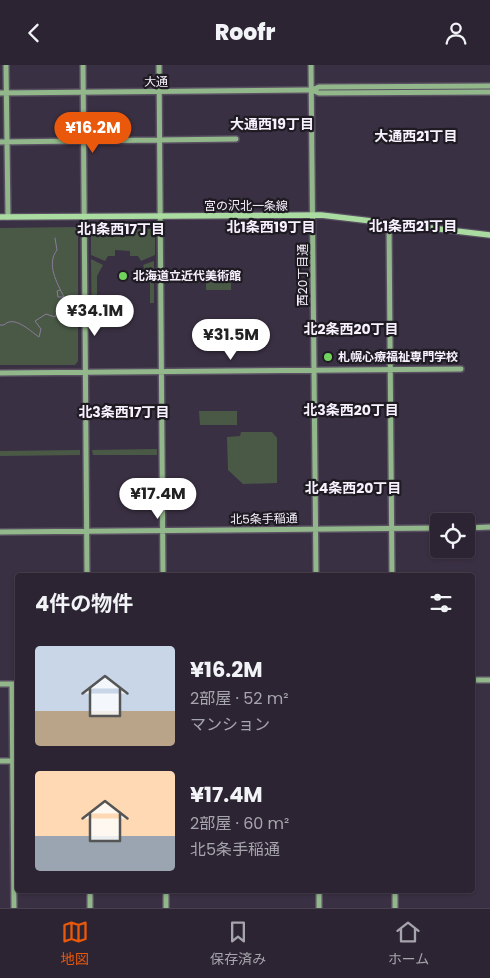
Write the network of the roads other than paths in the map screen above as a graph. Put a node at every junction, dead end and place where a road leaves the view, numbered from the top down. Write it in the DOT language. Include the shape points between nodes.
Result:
graph roads {
  1 [pos="6,65"];
  2 [pos="83,65"];
  3 [pos="159,65"];
  4 [pos="312,65"];
  5 [pos="490,86"];
  6 [pos="312,90"];
  7 [pos="159,92"];
  8 [pos="490,92"];
  9 [pos="0,93"];
  10 [pos="7,93"];
  11 [pos="83,93"];
  12 [pos="236,139"];
  13 [pos="160,140"];
  14 [pos="7,141"];
  15 [pos="83,141"];
  16 [pos="0,142"];
  17 [pos="313,215"];
  18 [pos="0,217"];
  19 [pos="8,217"];
  20 [pos="84,217"];
  21 [pos="160,217"];
  22 [pos="389,223"];
  23 [pos="490,235"];
  24 [pos="390,369"];
  25 [pos="461,369"];
  26 [pos="314,370"];
  27 [pos="162,371"];
  28 [pos="85,372"];
  29 [pos="0,373"];
  30 [pos="490,527"];
  31 [pos="392,528"];
  32 [pos="430,528"];
  33 [pos="475,528"];
  34 [pos="316,529"];
  35 [pos="163,530"];
  36 [pos="87,531"];
  37 [pos="0,532"];
  38 [pos="87,573"];
  39 [pos="163,573"];
  40 [pos="316,573"];
  41 [pos="392,573"];
  42 [pos="475,680"];
  43 [pos="490,680"];
  44 [pos="15,684"];
  45 [pos="0,685"];
  46 [pos="0,761"];
  47 [pos="15,761"];
  48 [pos="90,893"];
  49 [pos="166,893"];
  50 [pos="319,893"];
  51 [pos="395,893"];
  52 [pos="14,908"];
  53 [pos="90,908"];
  54 [pos="166,908"];
  55 [pos="319,908"];
  56 [pos="395,908"];
  1 -- 10 [label="street"];
  2 -- 11 [label="street"];
  3 -- 7 [label="street"];
  4 -- 6 [label="street, 西20丁目通"];
  5 -- 6 [label="street, 大通" via="319,87"];
  6 -- 7 [label="street, 大通"];
  6 -- 8 [label="street, 大通" via="319,93"];
  6 -- 17 [label="street, 西20丁目通"];
  7 -- 11 [label="street, 大通"];
  7 -- 13 [label="street"];
  9 -- 10 [label="street, 大通"];
  10 -- 11 [label="street, 大通"];
  10 -- 14 [label="street"];
  11 -- 15 [label="street"];
  12 -- 13 [label="street"];
  13 -- 15 [label="street"];
  13 -- 21 [label="street"];
  14 -- 15 [label="street"];
  14 -- 16 [label="street"];
  14 -- 19 [label="street"];
  15 -- 20 [label="street"];
  17 -- 21 [label="main road, 宮の沢北一条線"];
  17 -- 22 [label="main road, 宮の沢北一条線"];
  17 -- 26 [label="street, 西20丁目通"];
  18 -- 19 [label="main road, 宮の沢北一条線"];
  19 -- 20 [label="main road, 宮の沢北一条線"];
  20 -- 21 [label="main road, 宮の沢北一条線"];
  20 -- 28 [label="street"];
  21 -- 27 [label="street"];
  22 -- 23 [label="main road, 宮の沢北一条線"];
  22 -- 24 [label="street"];
  24 -- 25 [label="street"];
  24 -- 26 [label="street"];
  24 -- 31 [label="street"];
  26 -- 27 [label="street"];
  26 -- 34 [label="street, 西20丁目通"];
  27 -- 28 [label="street"];
  27 -- 35 [label="street"];
  28 -- 29 [label="street"];
  28 -- 36 [label="street"];
  30 -- 33 [label="street"];
  31 -- 32 [label="street, 北5条手稲通"];
  31 -- 34 [label="street, 北5条手稲通"];
  31 -- 41 [label="street"];
  34 -- 35 [label="street, 北5条手稲通"];
  34 -- 40 [label="street, 西20丁目通"];
  35 -- 36 [label="street, 北5条手稲通"];
  35 -- 39 [label="street"];
  36 -- 37 [label="street, 北5条手稲通"];
  36 -- 38 [label="street"];
  42 -- 43 [label="street"];
  44 -- 45 [label="street"];
  44 -- 47 [label="street"];
  46 -- 47 [label="street"];
  47 -- 52 [label="street"];
  48 -- 53 [label="street"];
  49 -- 54 [label="street"];
  50 -- 55 [label="street"];
  51 -- 56 [label="street"];
}
